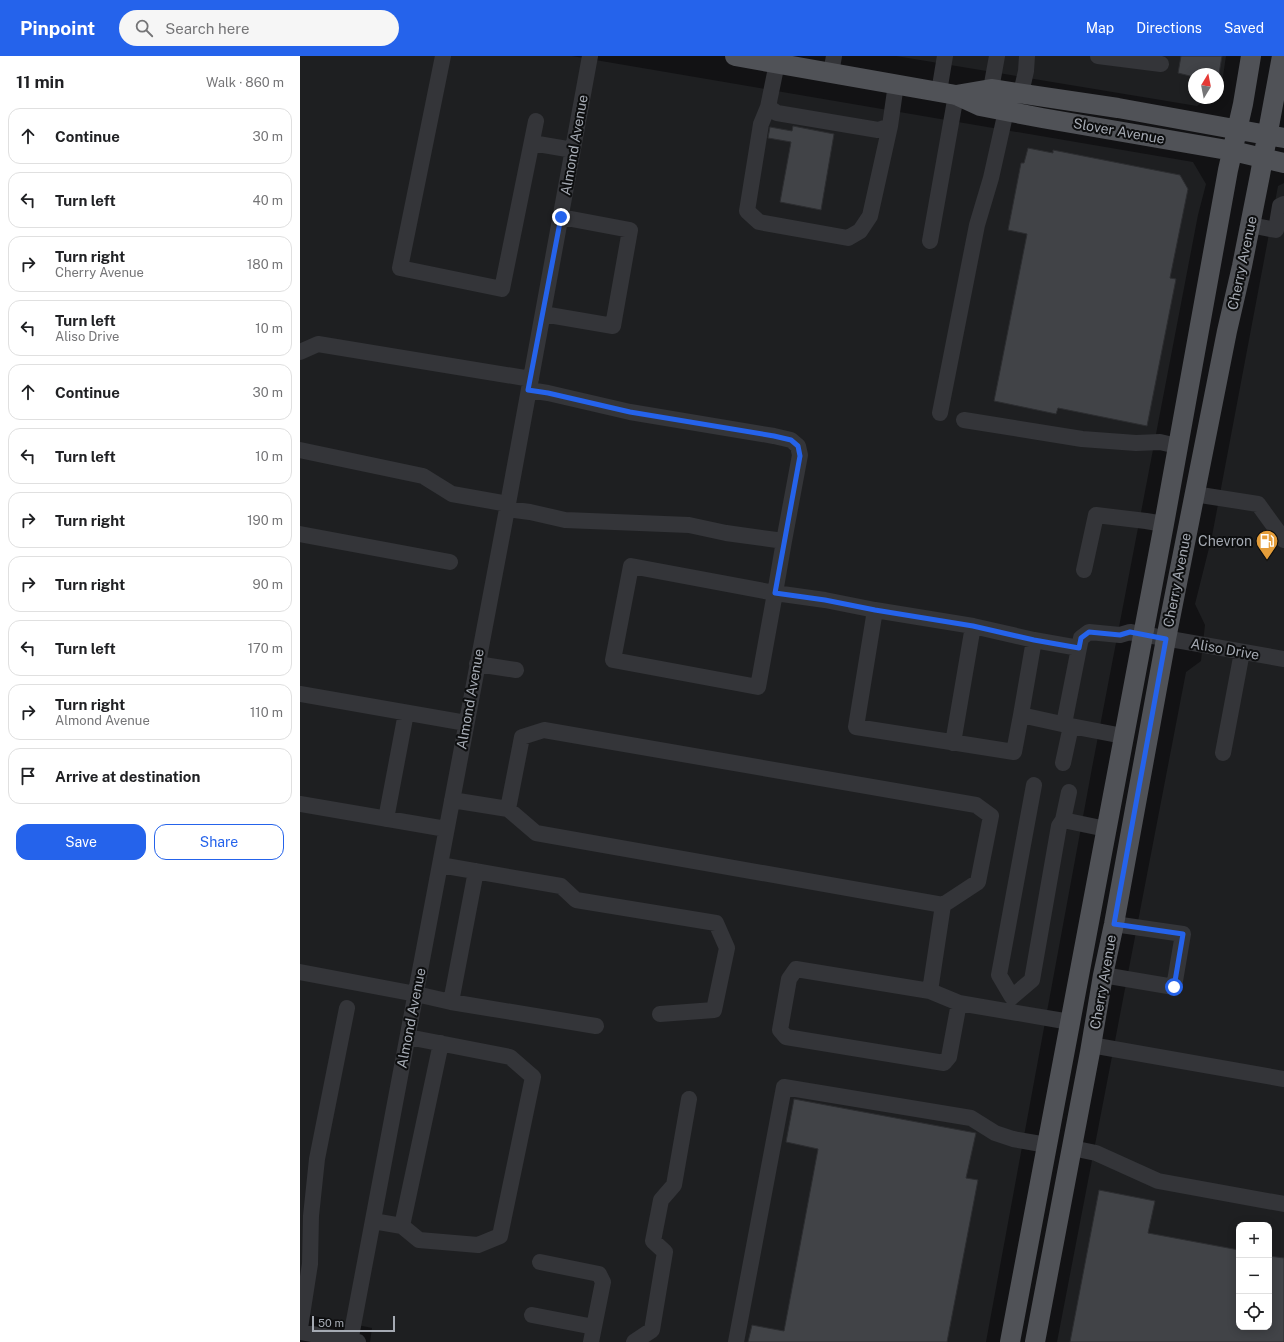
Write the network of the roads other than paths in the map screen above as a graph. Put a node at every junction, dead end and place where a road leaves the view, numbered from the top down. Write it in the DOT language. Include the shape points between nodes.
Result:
graph roads {
  1 [pos="443,56"];
  2 [pos="590,56"];
  3 [pos="736,56"];
  4 [pos="945,56"];
  5 [pos="997,56"];
  6 [pos="1027,56"];
  7 [pos="1098,56"];
  8 [pos="1251,56"];
  9 [pos="1282,59"];
  10 [pos="777,63"];
  11 [pos="832,64"];
  12 [pos="1161,64"];
  13 [pos="896,84"];
  14 [pos="991,89"];
  15 [pos="948,93"];
  16 [pos="1021,93"];
  17 [pos="768,107"];
  18 [pos="1006,111"];
  19 [pos="536,121"];
  20 [pos="890,126"];
  21 [pos="1238,129"];
  22 [pos="1276,136"];
  23 [pos="532,143"];
  24 [pos="573,150"];
  25 [pos="1233,151"];
  26 [pos="1263,158"];
  27 [pos="1284,163"];
  28 [pos="1284,204"];
  29 [pos="561,217"];
  30 [pos="1250,225"];
  31 [pos="930,241"];
  32 [pos="543,314"];
  33 [pos="300,352"];
  34 [pos="530,384"];
  35 [pos="940,414"];
  36 [pos="964,420"];
  37 [pos="1178,446"];
  38 [pos="300,450"];
  39 [pos="1194,494"];
  40 [pos="507,506"];
  41 [pos="1164,524"];
  42 [pos="300,534"];
  43 [pos="1284,540"];
  44 [pos="784,541"];
  45 [pos="450,562"];
  46 [pos="1084,570"];
  47 [pos="775,593"];
  48 [pos="875,610"];
  49 [pos="973,626"];
  50 [pos="1137,633"];
  51 [pos="1166,639"];
  52 [pos="1034,640"];
  53 [pos="1079,648"];
  54 [pos="1242,652"];
  55 [pos="1284,659"];
  56 [pos="477,664"];
  57 [pos="516,670"];
  58 [pos="300,694"];
  59 [pos="406,713"];
  60 [pos="1021,715"];
  61 [pos="466,723"];
  62 [pos="1068,725"];
  63 [pos="1123,736"];
  64 [pos="953,743"];
  65 [pos="1223,754"];
  66 [pos="1063,763"];
  67 [pos="1034,786"];
  68 [pos="1069,792"];
  69 [pos="452,800"];
  70 [pos="300,804"];
  71 [pos="508,809"];
  72 [pos="386,819"];
  73 [pos="1064,820"];
  74 [pos="446,829"];
  75 [pos="1106,829"];
  76 [pos="440,865"];
  77 [pos="476,871"];
  78 [pos="943,905"];
  79 [pos="1114,924"];
  80 [pos="300,972"];
  81 [pos="1103,975"];
  82 [pos="930,991"];
  83 [pos="416,994"];
  84 [pos="451,1002"];
  85 [pos="959,1003"];
  86 [pos="1011,1004"];
  87 [pos="347,1008"];
  88 [pos="660,1014"];
  89 [pos="1070,1022"];
  90 [pos="596,1026"];
  91 [pos="408,1037"];
  92 [pos="441,1043"];
  93 [pos="1091,1046"];
  94 [pos="1284,1079"];
  95 [pos="689,1099"];
  96 [pos="1047,1145"];
  97 [pos="1072,1148"];
  98 [pos="1284,1204"];
  99 [pos="373,1221"];
  100 [pos="402,1226"];
  101 [pos="540,1262"];
  102 [pos="532,1315"];
  103 [pos="300,1328"];
  104 [pos="300,1332"];
  105 [pos="592,1334"];
  106 [pos="353,1342"];
  107 [pos="634,1342"];
  108 [pos="736,1342"];
  109 [pos="1010,1342"];
  110 [pos="1035,1342"];
  1 -- 23 [label="street" via="400,268 502,289"];
  2 -- 24 [label="street, Almond Avenue"];
  3 -- 10 [label="main road, Slover Avenue"];
  4 -- 15 [label="street"];
  5 -- 14 [label="street"];
  6 -- 16 [label="street"];
  7 -- 12 [label="street"];
  8 -- 21 [label="main road, Cherry Avenue"];
  9 -- 22 [label="main road, Cherry Avenue"];
  10 -- 11 [label="main road, Slover Avenue"];
  10 -- 17 [label="street"];
  11 -- 13 [label="main road, Slover Avenue"];
  13 -- 15 [label="main road, Slover Avenue"];
  13 -- 20 [label="street"];
  14 -- 15 [label="main road, Slover Avenue"];
  14 -- 16 [label="main road, Slover Avenue"];
  15 -- 18 [label="main road, Slover Avenue" via="980,106"];
  15 -- 31 [label="street"];
  16 -- 21 [label="main road, Slover Avenue"];
  17 -- 20 [label="street" via="777,113 878,130"];
  17 -- 20 [label="street" via="761,124 747,211 759,222 848,238 860,231 870,216"];
  18 -- 25 [label="main road, Slover Avenue"];
  18 -- 35 [label="street" via="991,178 977,224"];
  19 -- 23 [label="street"];
  21 -- 22 [label="main road, Slover Avenue"];
  21 -- 25 [label="main road, Cherry Avenue"];
  22 -- 26 [label="main road, Cherry Avenue"];
  23 -- 24 [label="street"];
  24 -- 29 [label="street, Almond Avenue"];
  25 -- 26 [label="main road, Slover Avenue"];
  25 -- 37 [label="main road, Cherry Avenue"];
  26 -- 27 [label="main road, Slover Avenue"];
  26 -- 30 [label="main road, Cherry Avenue"];
  28 -- 30 [label="street" via="1280,206 1276,230"];
  29 -- 32 [label="street, Almond Avenue"];
  29 -- 32 [label="street" via="630,230 613,326"];
  30 -- 39 [label="main road, Cherry Avenue"];
  32 -- 34 [label="street, Almond Avenue"];
  33 -- 34 [label="street" via="318,344 472,368"];
  34 -- 40 [label="street, Almond Avenue"];
  34 -- 44 [label="street" via="548,393 630,412 791,440 798,446 800,456"];
  36 -- 37 [label="street" via="1082,439 1160,442"];
  37 -- 41 [label="main road, Cherry Avenue"];
  38 -- 40 [label="street" via="423,476 452,494"];
  39 -- 43 [label="street" via="1258,504"];
  39 -- 51 [label="main road, Cherry Avenue"];
  40 -- 44 [label="street" via="565,520 689,525"];
  40 -- 56 [label="street, Almond Avenue"];
  41 -- 46 [label="street" via="1096,515"];
  41 -- 50 [label="main road, Cherry Avenue"];
  42 -- 45 [label="street"];
  44 -- 47 [label="street"];
  47 -- 47 [label="street" via="758,687 613,660 631,566"];
  47 -- 48 [label="street"];
  48 -- 49 [label="street"];
  48 -- 64 [label="street" via="856,727"];
  49 -- 52 [label="street"];
  49 -- 64 [label="street"];
  50 -- 51 [label="street, Aliso Drive"];
  50 -- 53 [label="street, Aliso Drive" via="1120,635 1089,632 1081,638"];
  50 -- 63 [label="main road, Cherry Avenue"];
  51 -- 54 [label="street, Aliso Drive"];
  51 -- 79 [label="main road, Cherry Avenue"];
  52 -- 53 [label="street"];
  52 -- 60 [label="street"];
  53 -- 62 [label="street"];
  54 -- 55 [label="street, Aliso Drive"];
  54 -- 65 [label="street"];
  56 -- 57 [label="street"];
  56 -- 61 [label="street, Almond Avenue"];
  58 -- 59 [label="street"];
  59 -- 61 [label="street"];
  59 -- 72 [label="street"];
  60 -- 62 [label="street"];
  60 -- 64 [label="street" via="1014,752"];
  61 -- 69 [label="street, Almond Avenue"];
  62 -- 63 [label="street"];
  62 -- 66 [label="street"];
  63 -- 75 [label="main road, Cherry Avenue"];
  67 -- 86 [label="street" via="999,975"];
  68 -- 73 [label="street"];
  69 -- 71 [label="street"];
  69 -- 74 [label="street, Almond Avenue"];
  70 -- 72 [label="street"];
  71 -- 78 [label="street" via="536,833"];
  71 -- 78 [label="street" via="522,737 544,730 976,805 991,816 978,882"];
  72 -- 74 [label="street"];
  73 -- 75 [label="street"];
  73 -- 86 [label="street" via="1059,826 1032,980"];
  74 -- 76 [label="street, Almond Avenue"];
  75 -- 89 [label="main road, Cherry Avenue"];
  76 -- 77 [label="street"];
  76 -- 83 [label="street, Almond Avenue"];
  77 -- 84 [label="street"];
  77 -- 88 [label="street" via="561,886 576,900 716,923 727,948 714,1010"];
  78 -- 82 [label="street"];
  79 -- 81 [label="main road, Cherry Avenue"];
  79 -- 81 [label="street" via="1183,934 1174,987"];
  80 -- 83 [label="street"];
  81 -- 93 [label="main road, Cherry Avenue"];
  82 -- 85 [label="street"];
  82 -- 85 [label="street" via="796,969 789,979 780,1030 786,1037 944,1063 949,1056"];
  83 -- 84 [label="street"];
  83 -- 91 [label="street, Almond Avenue"];
  84 -- 90 [label="street"];
  85 -- 86 [label="street"];
  86 -- 89 [label="street"];
  87 -- 103 [label="street" via="317,1159 310,1216 310,1264"];
  89 -- 96 [label="main road, Cherry Avenue"];
  91 -- 92 [label="street"];
  91 -- 99 [label="street, Almond Avenue"];
  92 -- 100 [label="street"];
  92 -- 100 [label="street" via="510,1057 533,1077 500,1236 478,1245 419,1240"];
  93 -- 94 [label="street"];
  93 -- 97 [label="main road, Cherry Avenue"];
  95 -- 107 [label="street" via="674,1185 661,1200 653,1241 665,1252 652,1330"];
  96 -- 108 [label="street" via="995,1133 971,1118 784,1087"];
  96 -- 109 [label="main road, Cherry Avenue"];
  97 -- 98 [label="street" via="1096,1153 1158,1180"];
  97 -- 110 [label="main road, Cherry Avenue"];
  99 -- 100 [label="street"];
  99 -- 106 [label="street, Almond Avenue"];
  101 -- 105 [label="street" via="598,1274 603,1282"];
  102 -- 105 [label="street"];
  104 -- 106 [label="street"];
}
